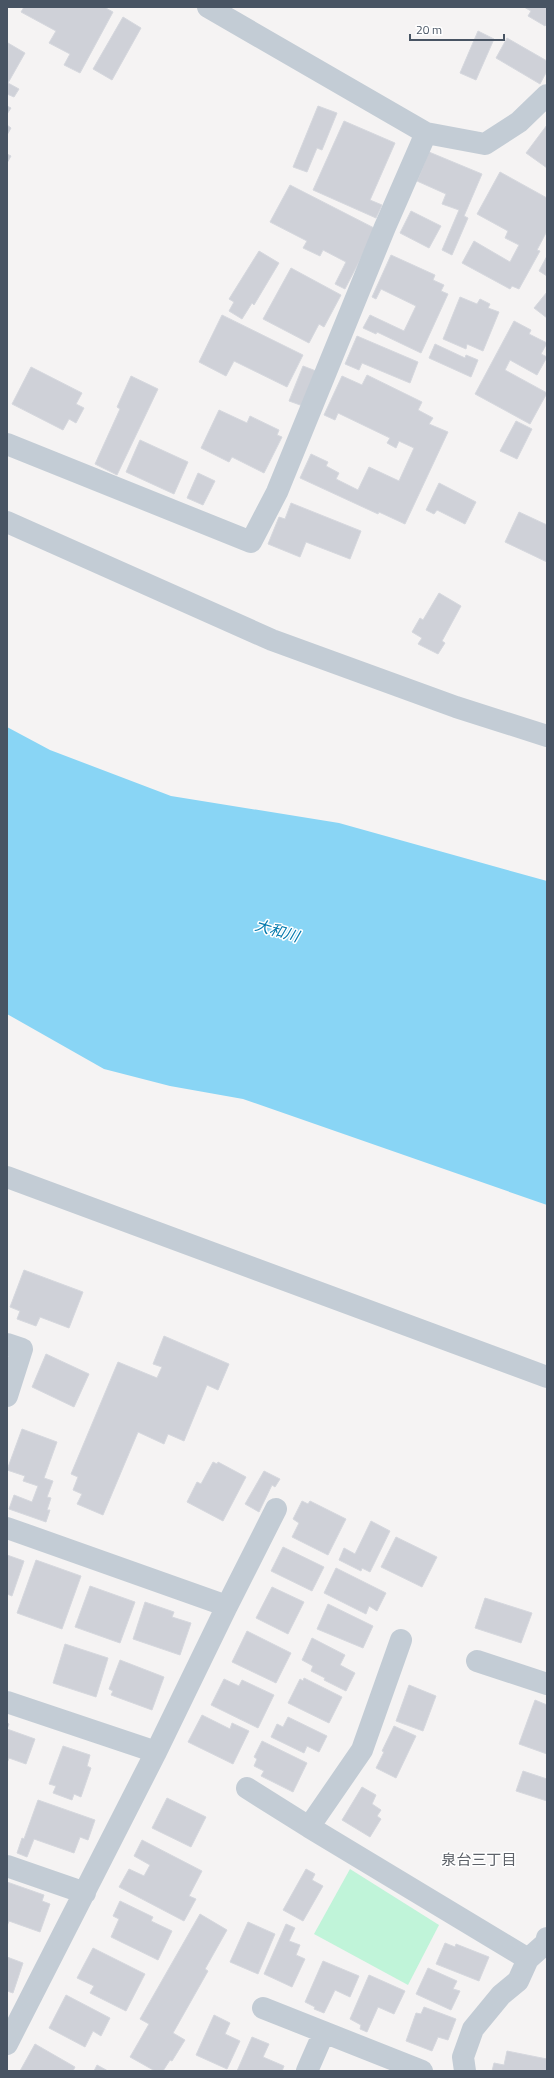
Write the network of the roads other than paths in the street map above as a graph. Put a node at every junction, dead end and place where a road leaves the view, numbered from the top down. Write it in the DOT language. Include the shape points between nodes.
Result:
graph roads {
  1 [pos="208,7"];
  2 [pos="547,95"];
  3 [pos="426,133"];
  4 [pos="7,444"];
  5 [pos="7,522"];
  6 [pos="547,736"];
  7 [pos="7,1177"];
  8 [pos="7,1344"];
  9 [pos="547,1377"];
  10 [pos="7,1396"];
  11 [pos="276,1509"];
  12 [pos="7,1528"];
  13 [pos="227,1606"];
  14 [pos="401,1640"];
  15 [pos="477,1661"];
  16 [pos="547,1684"];
  17 [pos="7,1702"];
  18 [pos="156,1752"];
  19 [pos="247,1788"];
  20 [pos="309,1827"];
  21 [pos="7,1866"];
  22 [pos="85,1893"];
  23 [pos="546,1941"];
  24 [pos="528,1959"];
  25 [pos="263,2008"];
  26 [pos="324,2032"];
  27 [pos="8,2041"];
  28 [pos="307,2071"];
  29 [pos="422,2071"];
  30 [pos="465,2071"];
  1 -- 3 [label="street"];
  2 -- 3 [label="street" via="519,122 485,144"];
  3 -- 4 [label="street" via="277,492 251,542"];
  5 -- 6 [label="street" via="272,640 456,707"];
  7 -- 9 [label="street"];
  8 -- 10 [label="street" via="22,1349"];
  11 -- 13 [label="street"];
  12 -- 13 [label="street"];
  13 -- 18 [label="street"];
  14 -- 20 [label="street" via="362,1750"];
  15 -- 16 [label="street"];
  17 -- 18 [label="street"];
  18 -- 22 [label="street"];
  19 -- 20 [label="street"];
  20 -- 24 [label="street"];
  21 -- 22 [label="street"];
  22 -- 27 [label="street"];
  23 -- 24 [label="street"];
  24 -- 30 [label="street" via="518,1980 501,1994 473,2029 463,2057"];
  25 -- 26 [label="street"];
  26 -- 28 [label="street"];
  26 -- 29 [label="street"];
}
